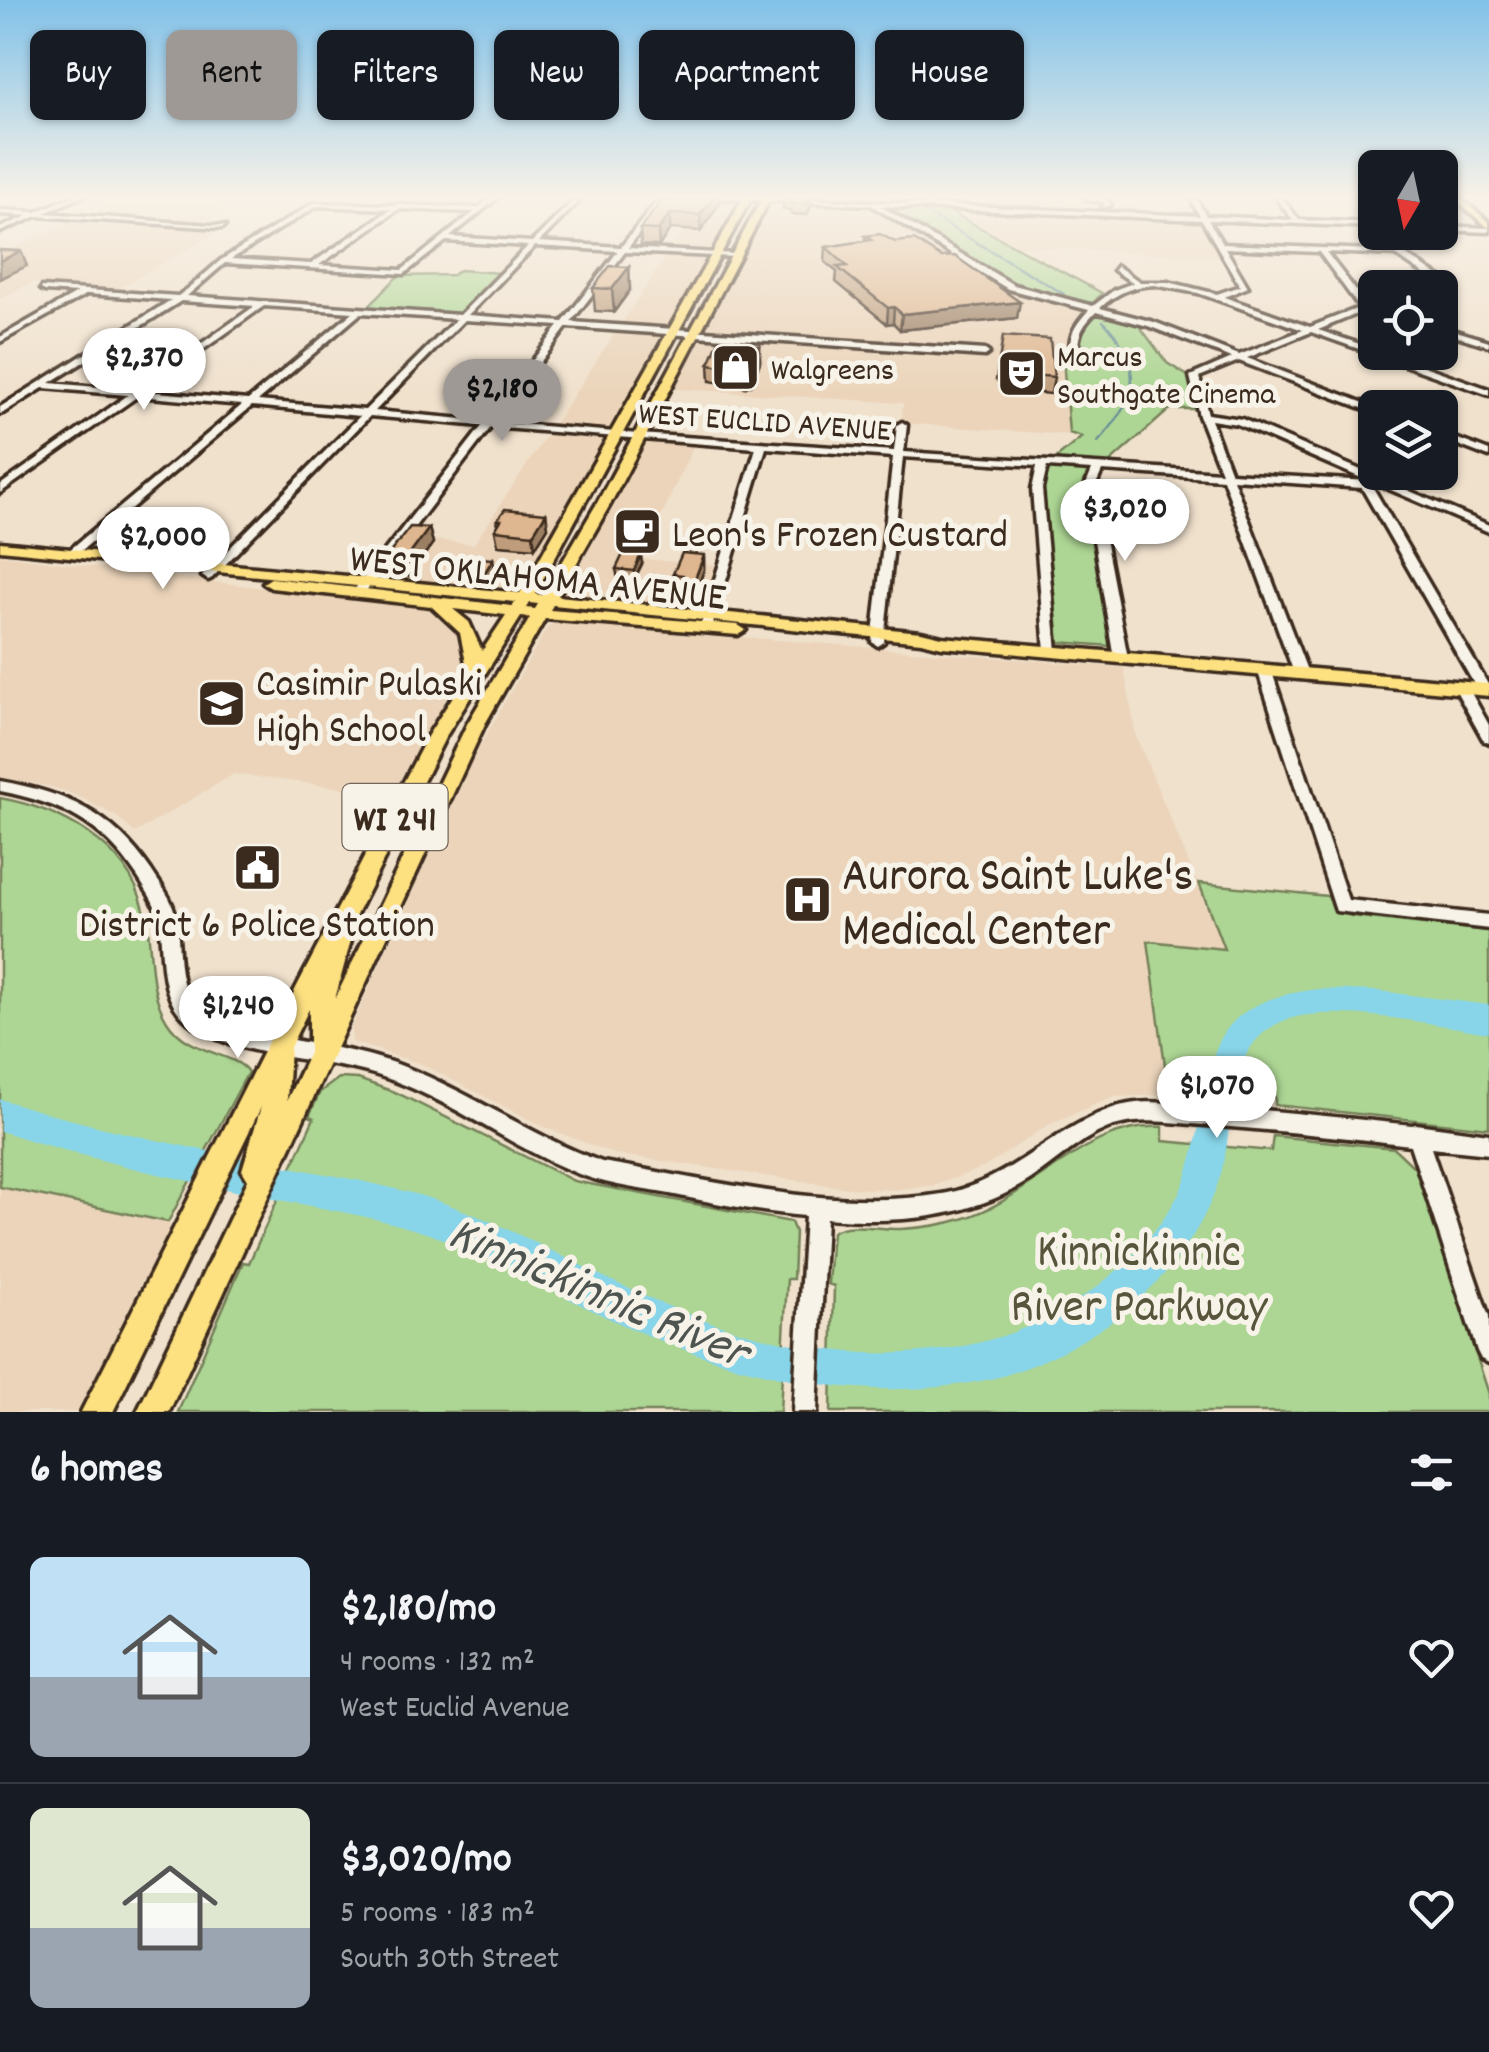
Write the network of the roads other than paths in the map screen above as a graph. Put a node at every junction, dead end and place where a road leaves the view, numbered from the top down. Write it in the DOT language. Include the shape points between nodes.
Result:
graph roads {
  1 [pos="223,261"];
  2 [pos="321,261"];
  3 [pos="418,261"];
  4 [pos="516,261"];
  5 [pos="614,261"];
  6 [pos="713,261"];
  7 [pos="732,261"];
  8 [pos="961,261"];
  9 [pos="1228,261"];
  10 [pos="1329,261"];
  11 [pos="312,267"];
  12 [pos="1117,268"];
  13 [pos="704,276"];
  14 [pos="720,281"];
  15 [pos="1138,284"];
  16 [pos="45,289"];
  17 [pos="88,290"];
  18 [pos="182,297"];
  19 [pos="1216,297"];
  20 [pos="1358,299"];
  21 [pos="264,303"];
  22 [pos="1095,308"];
  23 [pos="360,310"];
  24 [pos="685,310"];
  25 [pos="1358,312"];
  26 [pos="462,317"];
  27 [pos="565,325"];
  28 [pos="1309,329"];
  29 [pos="673,332"];
  30 [pos="692,333"];
  31 [pos="1458,334"];
  32 [pos="0,340"];
  33 [pos="1489,344"];
  34 [pos="985,353"];
  35 [pos="1075,358"];
  36 [pos="1237,358"];
  37 [pos="676,364"];
  38 [pos="1193,382"];
  39 [pos="42,385"];
  40 [pos="1489,392"];
  41 [pos="137,393"];
  42 [pos="250,402"];
  43 [pos="1358,404"];
  44 [pos="0,412"];
  45 [pos="367,413"];
  46 [pos="1204,416"];
  47 [pos="489,424"];
  48 [pos="902,425"];
  49 [pos="616,434"];
  50 [pos="639,436"];
  51 [pos="1458,442"];
  52 [pos="762,445"];
  53 [pos="898,454"];
  54 [pos="1489,454"];
  55 [pos="1043,463"];
  56 [pos="1098,467"];
  57 [pos="1227,476"];
  58 [pos="1358,477"];
  59 [pos="1358,482"];
  60 [pos="0,490"];
  61 [pos="1375,490"];
  62 [pos="1389,490"];
  63 [pos="577,500"];
  64 [pos="604,503"];
  65 [pos="1489,528"];
  66 [pos="0,546"];
  67 [pos="71,554"];
  68 [pos="212,571"];
  69 [pos="363,587"];
  70 [pos="418,600"];
  71 [pos="520,605"];
  72 [pos="544,608"];
  73 [pos="708,622"];
  74 [pos="879,638"];
  75 [pos="1050,652"];
  76 [pos="1121,658"];
  77 [pos="1264,669"];
  78 [pos="476,672"];
  79 [pos="1301,673"];
  80 [pos="1461,688"];
  81 [pos="1487,689"];
  82 [pos="1489,738"];
  83 [pos="0,786"];
  84 [pos="388,832"];
  85 [pos="409,865"];
  86 [pos="347,913"];
  87 [pos="1489,922"];
  88 [pos="279,1044"];
  89 [pos="320,1052"];
  90 [pos="271,1109"];
  91 [pos="1416,1134"];
  92 [pos="1489,1144"];
  93 [pos="816,1206"];
  94 [pos="1489,1351"];
  95 [pos="97,1412"];
  96 [pos="153,1412"];
  97 [pos="805,1412"];
  1 -- 11 [label="street"];
  1 -- 18 [label="street"];
  2 -- 11 [label="street"];
  3 -- 11 [label="street" via="404,272"];
  4 -- 26 [label="street"];
  5 -- 27 [label="street"];
  6 -- 13 [label="main road, WI 241"];
  7 -- 14 [label="main road, WI 241"];
  8 -- 22 [label="street" via="1032,294"];
  9 -- 19 [label="street" via="1244,287"];
  10 -- 20 [label="street"];
  12 -- 15 [label="street"];
  13 -- 14 [label="main road"];
  13 -- 24 [label="main road, WI 241"];
  14 -- 30 [label="main road, WI 241"];
  15 -- 19 [label="street"];
  15 -- 22 [label="street" via="1120,287"];
  16 -- 17 [label="street"];
  17 -- 18 [label="street"];
  17 -- 32 [label="street"];
  18 -- 21 [label="street"];
  18 -- 39 [label="street"];
  19 -- 28 [label="street"];
  21 -- 23 [label="street"];
  21 -- 41 [label="street"];
  22 -- 35 [label="street" via="1072,335"];
  22 -- 36 [label="street"];
  23 -- 26 [label="street"];
  23 -- 42 [label="street"];
  24 -- 29 [label="main road, WI 241"];
  24 -- 30 [label="main road" via="685,329"];
  25 -- 28 [label="street"];
  26 -- 27 [label="street"];
  26 -- 45 [label="street"];
  27 -- 29 [label="street"];
  27 -- 47 [label="street"];
  28 -- 36 [label="street"];
  28 -- 40 [label="street"];
  29 -- 30 [label="street"];
  29 -- 37 [label="main road" via="680,337 672,356"];
  29 -- 49 [label="main road, WI 241"];
  30 -- 34 [label="street"];
  30 -- 37 [label="main road, WI 241"];
  31 -- 33 [label="street"];
  36 -- 38 [label="street"];
  36 -- 43 [label="street"];
  37 -- 50 [label="main road, WI 241"];
  38 -- 46 [label="street"];
  39 -- 41 [label="street, WEST EUCLID AVENUE"];
  39 -- 44 [label="street"];
  41 -- 42 [label="street, WEST EUCLID AVENUE"];
  41 -- 60 [label="street"];
  42 -- 45 [label="street, WEST EUCLID AVENUE"];
  42 -- 67 [label="street"];
  45 -- 47 [label="street, WEST EUCLID AVENUE"];
  45 -- 68 [label="street"];
  46 -- 57 [label="street"];
  46 -- 58 [label="street" via="1239,421"];
  47 -- 49 [label="street, WEST EUCLID AVENUE"];
  47 -- 69 [label="street"];
  48 -- 53 [label="street"];
  49 -- 50 [label="street, WEST EUCLID AVENUE"];
  49 -- 63 [label="main road, WI 241"];
  50 -- 52 [label="street, WEST EUCLID AVENUE"];
  50 -- 64 [label="main road, WI 241"];
  51 -- 54 [label="street"];
  52 -- 53 [label="street, WEST EUCLID AVENUE"];
  52 -- 73 [label="street"];
  53 -- 55 [label="street, WEST EUCLID AVENUE"];
  53 -- 74 [label="street"];
  55 -- 56 [label="street, WEST EUCLID AVENUE"];
  55 -- 75 [label="street" via="1036,489"];
  56 -- 57 [label="street, WEST EUCLID AVENUE"];
  56 -- 76 [label="street" via="1090,486"];
  57 -- 59 [label="street, WEST EUCLID AVENUE"];
  57 -- 79 [label="street"];
  61 -- 81 [label="street"];
  62 -- 65 [label="street"];
  63 -- 64 [label="main road"];
  63 -- 71 [label="main road, WI 241"];
  64 -- 72 [label="main road, WI 241"];
  66 -- 67 [label="main road, WEST OKLAHOMA AVENUE"];
  67 -- 68 [label="main road, WEST OKLAHOMA AVENUE"];
  68 -- 69 [label="main road, WEST OKLAHOMA AVENUE"];
  69 -- 70 [label="main road, WEST OKLAHOMA AVENUE"];
  69 -- 71 [label="main road, WEST OKLAHOMA AVENUE"];
  70 -- 71 [label="main road, WEST OKLAHOMA AVENUE"];
  70 -- 78 [label="main road" via="465,624 474,640"];
  71 -- 72 [label="main road, WEST OKLAHOMA AVENUE"];
  71 -- 78 [label="main road, WI 241"];
  72 -- 73 [label="main road, WEST OKLAHOMA AVENUE"];
  72 -- 85 [label="main road, WI 241" via="476,724"];
  73 -- 74 [label="main road, WEST OKLAHOMA AVENUE"];
  74 -- 75 [label="main road, WEST OKLAHOMA AVENUE"];
  75 -- 76 [label="main road, WEST OKLAHOMA AVENUE"];
  76 -- 77 [label="main road, WEST OKLAHOMA AVENUE"];
  77 -- 79 [label="main road, WEST OKLAHOMA AVENUE"];
  77 -- 87 [label="street" via="1342,906"];
  78 -- 84 [label="main road, WI 241"];
  79 -- 80 [label="main road, WEST OKLAHOMA AVENUE"];
  80 -- 81 [label="main road, WEST OKLAHOMA AVENUE"];
  80 -- 82 [label="street"];
  83 -- 88 [label="street" via="46,795 100,820 132,852 166,908 174,983 194,1017 235,1036"];
  84 -- 85 [label="main road"];
  84 -- 86 [label="main road, WI 241"];
  85 -- 89 [label="main road, WI 241"];
  86 -- 88 [label="main road, WI 241"];
  86 -- 89 [label="main road" via="319,1015"];
  88 -- 89 [label="street"];
  88 -- 90 [label="main road"];
  89 -- 90 [label="main road, WI 241"];
  89 -- 93 [label="street" via="396,1072 602,1172"];
  90 -- 95 [label="main road, WI 241" via="176,1249"];
  90 -- 96 [label="main road, WI 241" via="239,1226"];
  91 -- 92 [label="street"];
  91 -- 93 [label="street" via="1140,1111 1100,1120 989,1192 952,1204 863,1211"];
  91 -- 94 [label="street"];
  93 -- 97 [label="street"];
}
